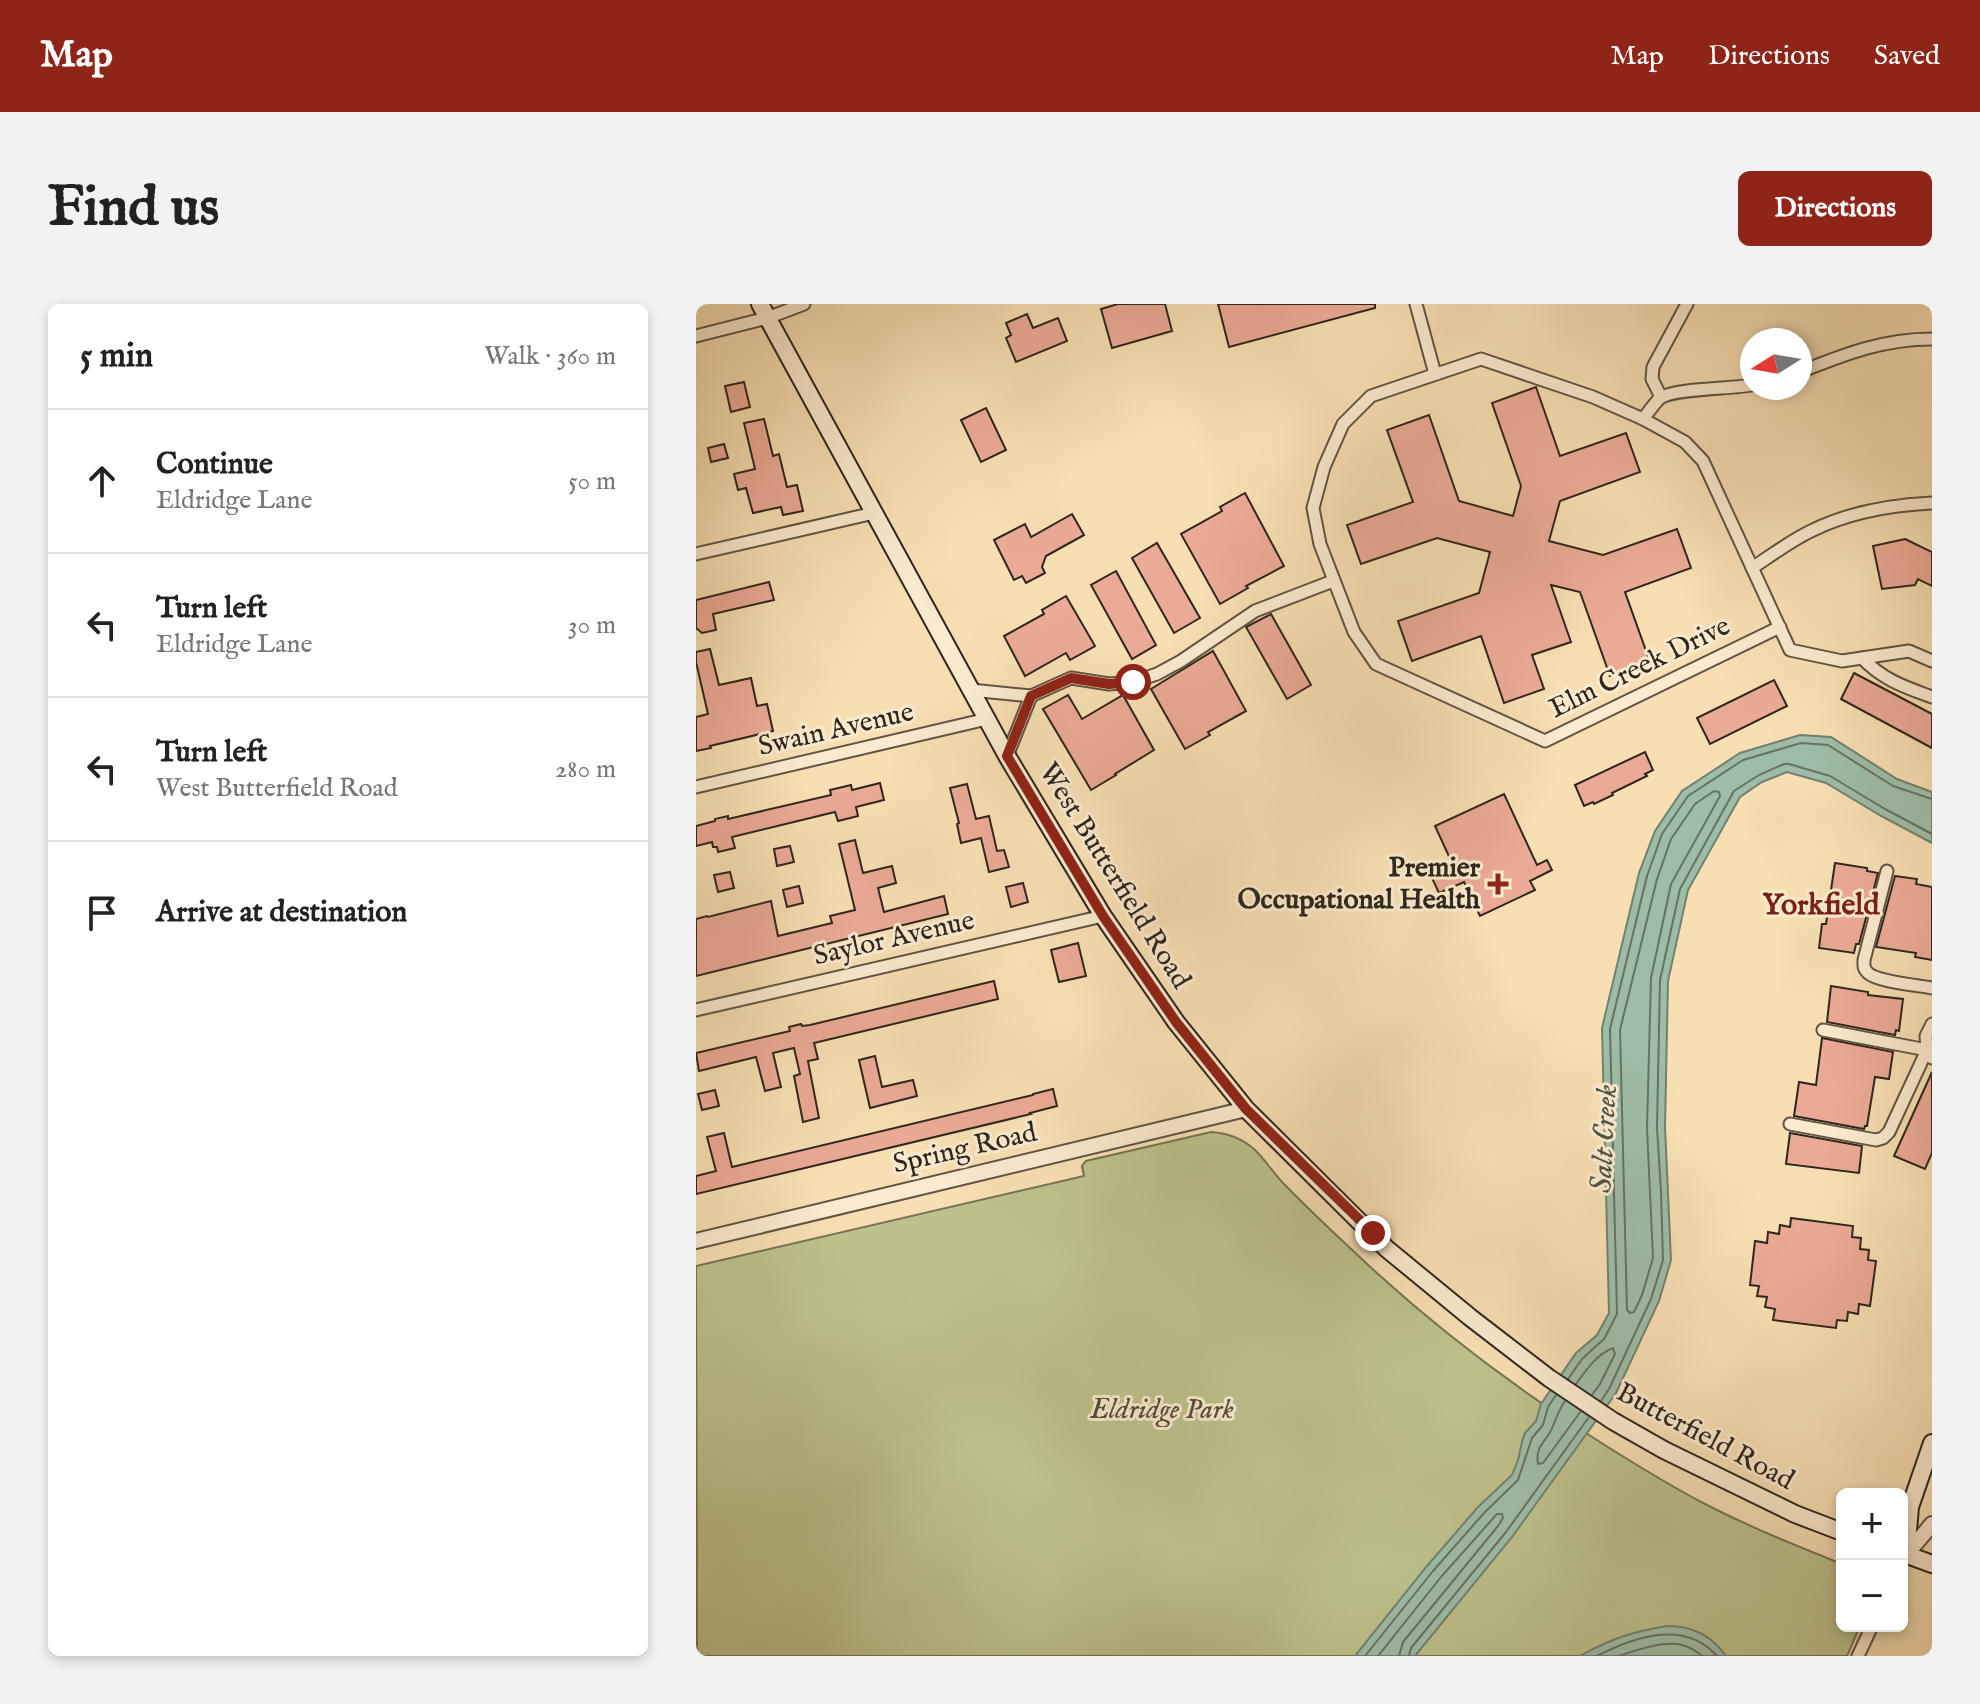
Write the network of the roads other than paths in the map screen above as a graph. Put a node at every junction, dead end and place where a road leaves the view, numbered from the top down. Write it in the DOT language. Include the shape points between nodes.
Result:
graph roads {
  1 [pos="804,304"];
  2 [pos="1416,304"];
  3 [pos="1687,304"];
  4 [pos="763,311"];
  5 [pos="696,336"];
  6 [pos="1932,339"];
  7 [pos="1812,367"];
  8 [pos="1435,374"];
  9 [pos="1740,388"];
  10 [pos="1661,397"];
  11 [pos="1643,419"];
  12 [pos="1932,503"];
  13 [pos="874,513"];
  14 [pos="696,554"];
  15 [pos="1752,568"];
  16 [pos="1333,581"];
  17 [pos="1780,627"];
  18 [pos="1862,658"];
  19 [pos="1932,661"];
  20 [pos="971,690"];
  21 [pos="1031,696"];
  22 [pos="1932,697"];
  23 [pos="987,719"];
  24 [pos="1007,756"];
  25 [pos="696,787"];
  26 [pos="1887,871"];
  27 [pos="1103,916"];
  28 [pos="1932,988"];
  29 [pos="696,1010"];
  30 [pos="1932,1024"];
  31 [pos="1823,1030"];
  32 [pos="1930,1055"];
  33 [pos="1246,1109"];
  34 [pos="1790,1124"];
  35 [pos="696,1241"];
  36 [pos="1549,1378"];
  37 [pos="1932,1443"];
  38 [pos="1908,1521"];
  39 [pos="1932,1524"];
  40 [pos="1836,1530"];
  41 [pos="1908,1551"];
  42 [pos="1908,1558"];
  43 [pos="1932,1564"];
  44 [pos="1869,1632"];
  45 [pos="1858,1656"];
  1 -- 4 [label="street"];
  2 -- 8 [label="street"];
  3 -- 10 [label="street" via="1653,367 1652,379"];
  4 -- 5 [label="street"];
  4 -- 13 [label="main road, West Butterfield Road"];
  6 -- 7 [label="street" via="1855,350"];
  8 -- 11 [label="street, Elm Creek Drive" via="1481,359"];
  8 -- 16 [label="street, Elm Creek Drive" via="1371,396 1343,424 1313,508"];
  9 -- 10 [label="street"];
  10 -- 11 [label="street"];
  11 -- 15 [label="street, Elm Creek Drive" via="1685,442 1703,461"];
  12 -- 15 [label="street" via="1898,504 1839,519 1809,531"];
  13 -- 14 [label="street"];
  13 -- 20 [label="main road, West Butterfield Road"];
  15 -- 17 [label="street, Elm Creek Drive"];
  16 -- 17 [label="street, Elm Creek Drive" via="1354,632 1376,664 1545,741"];
  16 -- 21 [label="street" via="1255,611 1157,674 1109,684 1071,678"];
  17 -- 18 [label="street" via="1790,650 1842,661"];
  18 -- 19 [label="street" via="1909,651"];
  18 -- 22 [label="street" via="1889,681"];
  20 -- 21 [label="street"];
  20 -- 23 [label="main road, West Butterfield Road"];
  21 -- 24 [label="street"];
  23 -- 24 [label="main road, West Butterfield Road"];
  23 -- 25 [label="street, Swain Avenue"];
  24 -- 27 [label="main road, West Butterfield Road"];
  26 -- 28 [label="street" via="1864,967 1877,978"];
  27 -- 29 [label="street, Saylor Avenue"];
  27 -- 33 [label="main road, West Butterfield Road" via="1176,1022"];
  30 -- 32 [label="street" via="1926,1036"];
  31 -- 32 [label="street"];
  32 -- 34 [label="street" via="1883,1138"];
  33 -- 35 [label="street, Spring Road"];
  33 -- 36 [label="main road, West Butterfield Road" via="1387,1249"];
  36 -- 40 [label="main road, Butterfield Road" via="1613,1421 1716,1477"];
  37 -- 38 [label="main road"];
  39 -- 41 [label="street"];
  42 -- 43 [label="main road"];
  44 -- 45 [label="street"];
}
